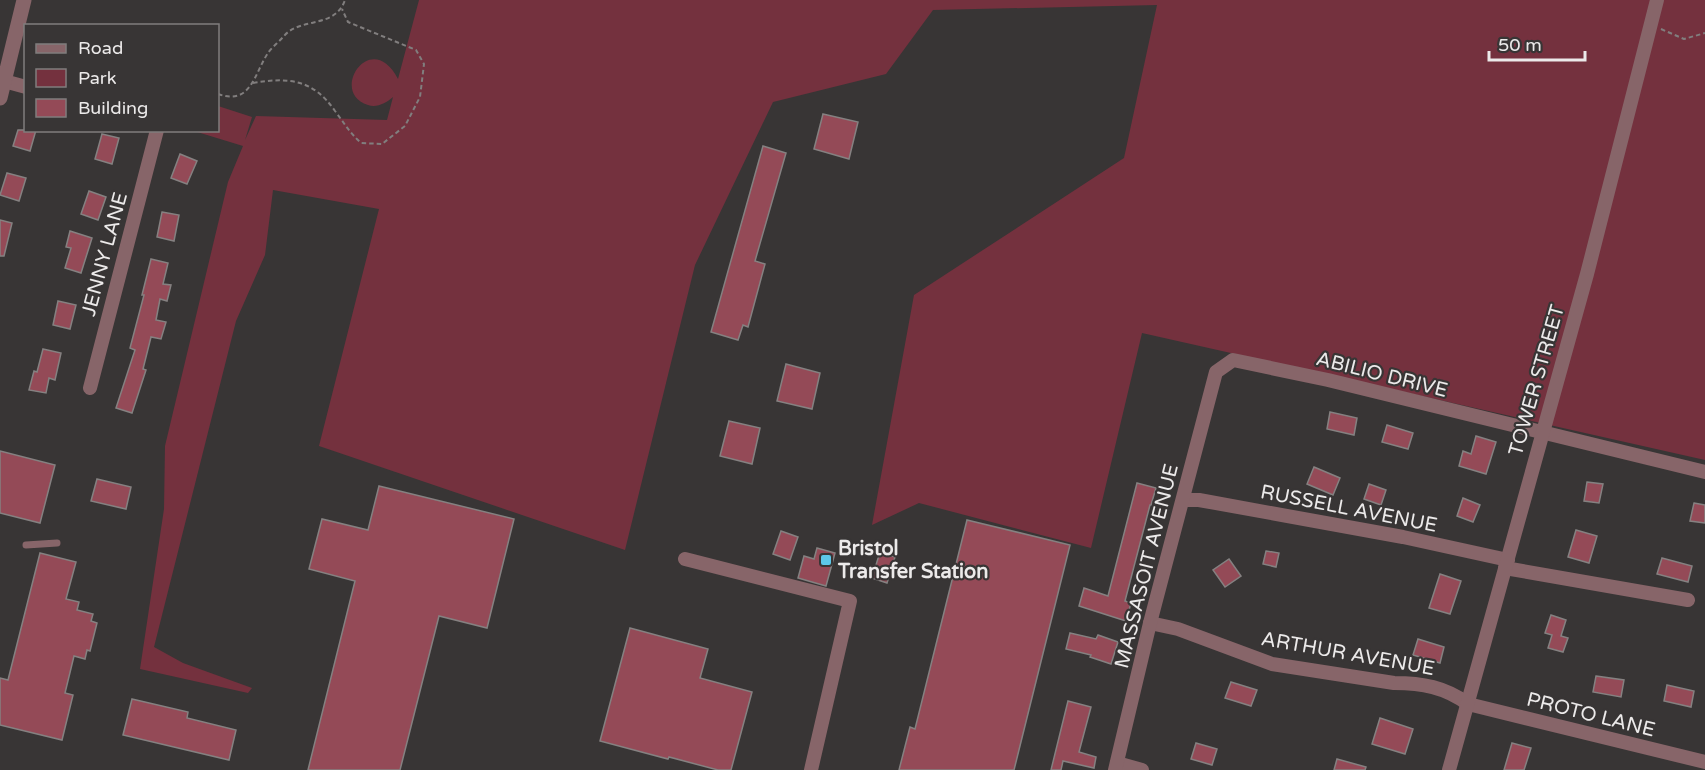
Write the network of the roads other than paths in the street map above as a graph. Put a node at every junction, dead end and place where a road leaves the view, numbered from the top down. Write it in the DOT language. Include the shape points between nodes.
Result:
graph roads {
  1 [pos="24,0"];
  2 [pos="1657,0"];
  3 [pos="4,81"];
  4 [pos="24,86"];
  5 [pos="0,98"];
  6 [pos="156,132"];
  7 [pos="1216,372"];
  8 [pos="90,388"];
  9 [pos="1541,433"];
  10 [pos="1705,472"];
  11 [pos="1183,500"];
  12 [pos="57,543"];
  13 [pos="26,545"];
  14 [pos="685,559"];
  15 [pos="1507,564"];
  16 [pos="1688,600"];
  17 [pos="1150,623"];
  18 [pos="1468,704"];
  19 [pos="1705,762"];
  20 [pos="1116,767"];
  21 [pos="811,770"];
  22 [pos="1142,770"];
  23 [pos="1449,770"];
  1 -- 3 [label="street"];
  2 -- 9 [label="street, TOWER STREET" via="1587,273"];
  3 -- 4 [label="street"];
  3 -- 5 [label="street"];
  6 -- 8 [label="street, JENNY LANE"];
  7 -- 9 [label="street, ABILIO DRIVE" via="1233,360"];
  7 -- 11 [label="street, MASSASOIT AVENUE"];
  9 -- 10 [label="street, ABILIO DRIVE"];
  9 -- 15 [label="street, TOWER STREET"];
  11 -- 15 [label="street, RUSSELL AVENUE" via="1381,533"];
  11 -- 17 [label="street, MASSASOIT AVENUE"];
  12 -- 13 [label="lane"];
  14 -- 21 [label="street" via="850,602"];
  15 -- 16 [label="street, RUSSELL AVENUE"];
  15 -- 18 [label="street, TOWER STREET"];
  17 -- 18 [label="street, ARTHUR AVENUE" via="1178,629 1272,664 1426,685 1446,690"];
  17 -- 20 [label="street, MASSASOIT AVENUE"];
  18 -- 19 [label="street, PROTO LANE"];
  18 -- 23 [label="street, TOWER STREET"];
  20 -- 22 [label="street"];
}
